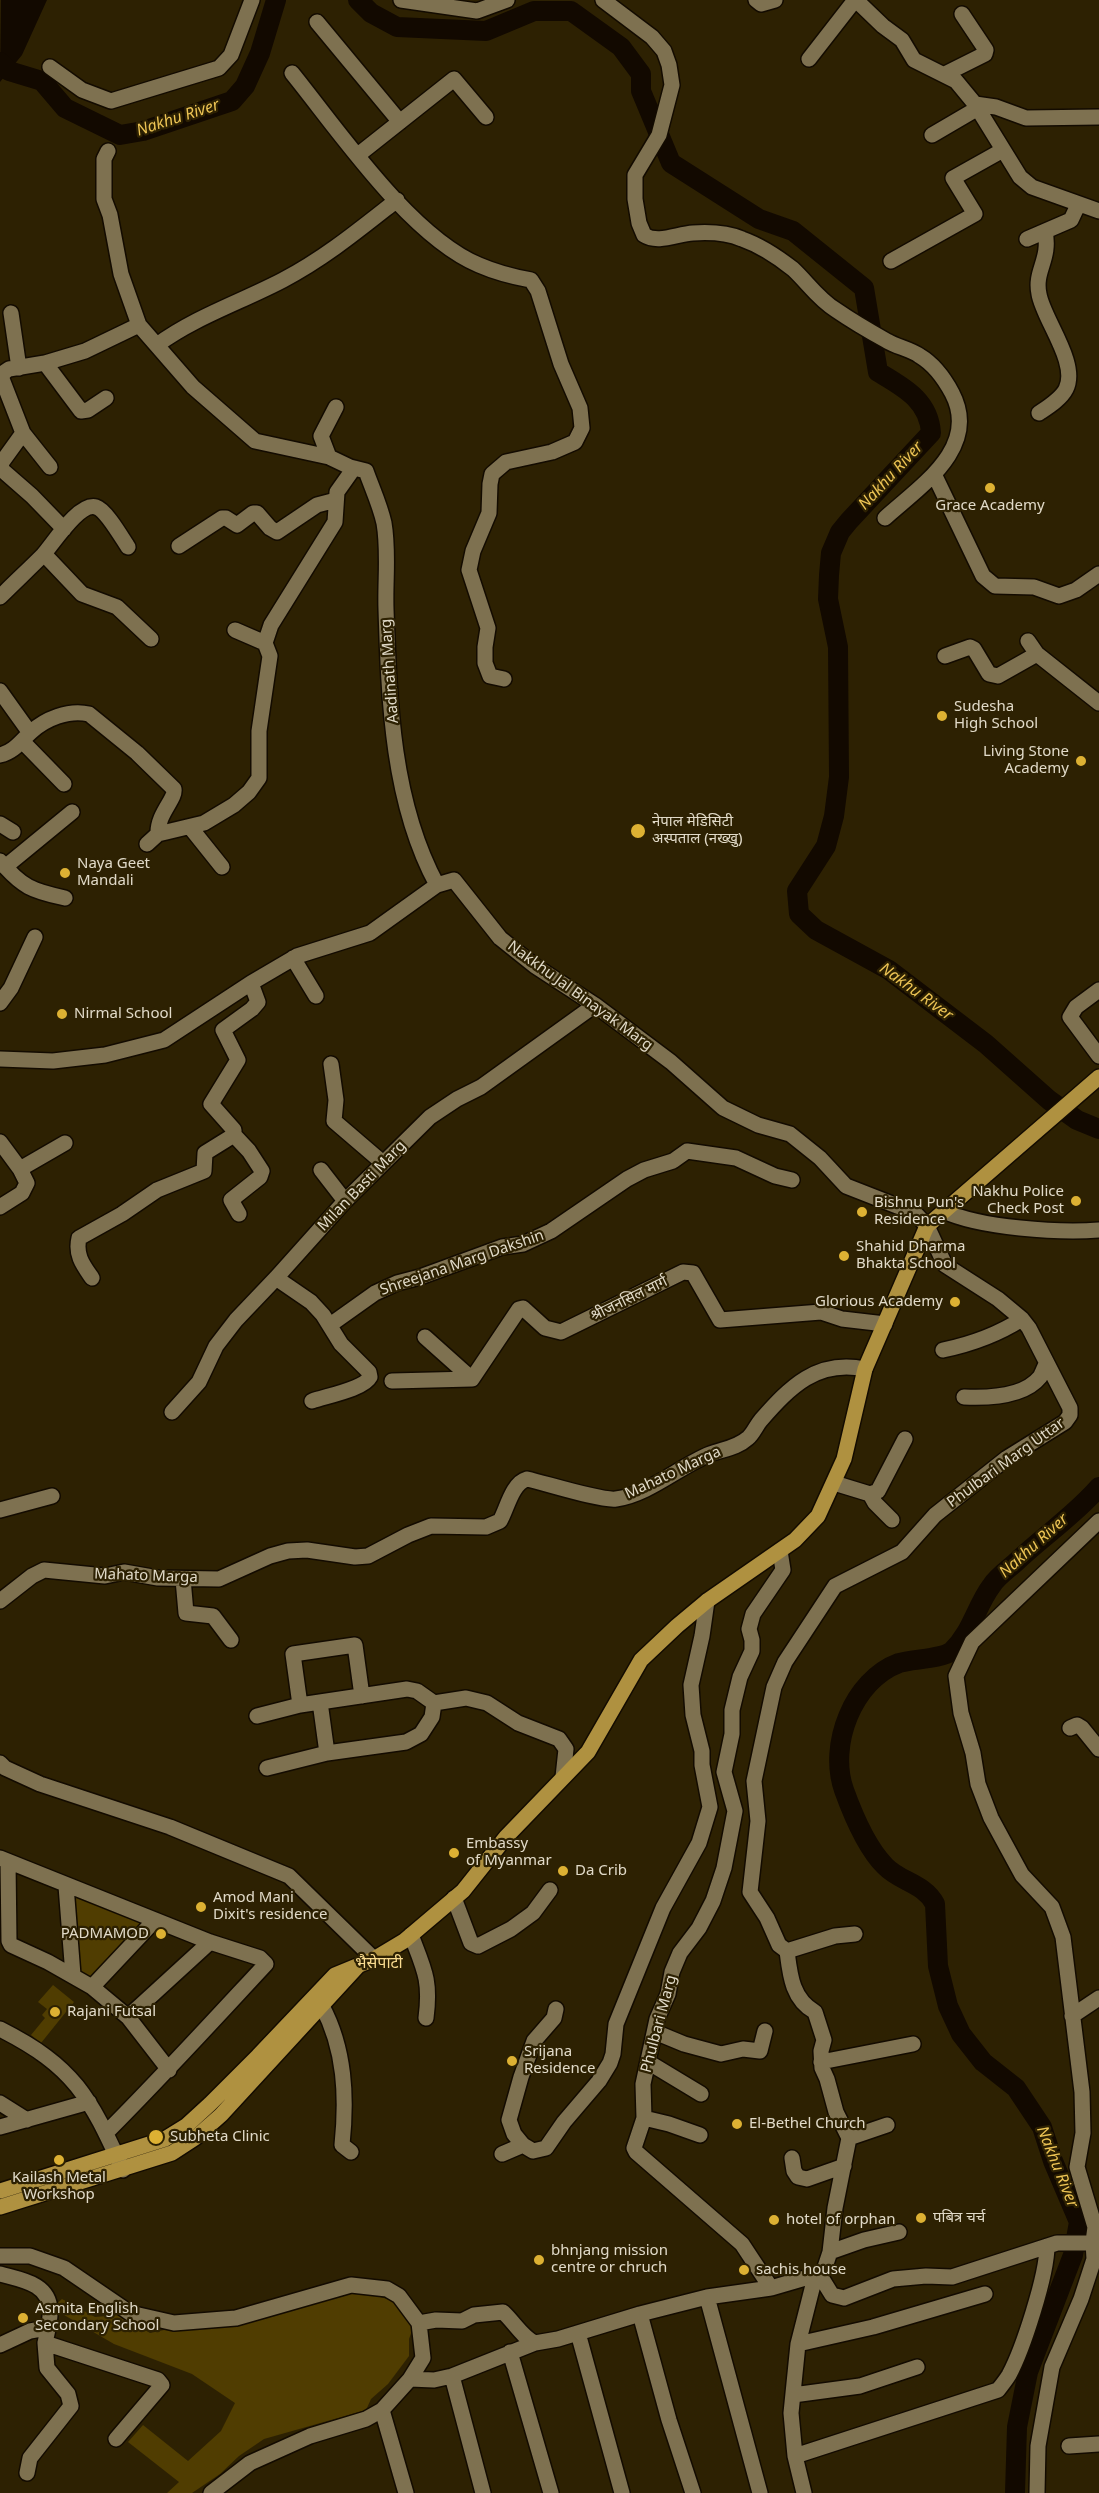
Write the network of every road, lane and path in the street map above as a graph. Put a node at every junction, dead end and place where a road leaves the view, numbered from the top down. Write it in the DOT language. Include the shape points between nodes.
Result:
graph roads {
  1 [pos="252,0"];
  2 [pos="401,0"];
  3 [pos="507,0"];
  4 [pos="603,0"];
  5 [pos="756,0"];
  6 [pos="775,0"];
  7 [pos="855,0"];
  8 [pos="962,15"];
  9 [pos="317,22"];
  10 [pos="809,59"];
  11 [pos="50,67"];
  12 [pos="292,74"];
  13 [pos="945,74"];
  14 [pos="975,104"];
  15 [pos="486,117"];
  16 [pos="1099,117"];
  17 [pos="400,122"];
  18 [pos="932,135"];
  19 [pos="1003,150"];
  20 [pos="108,151"];
  21 [pos="358,155"];
  22 [pos="397,200"];
  23 [pos="1078,205"];
  24 [pos="1099,211"];
  25 [pos="1045,231"];
  26 [pos="1027,239"];
  27 [pos="891,261"];
  28 [pos="11,313"];
  29 [pos="139,325"];
  30 [pos="157,345"];
  31 [pos="45,363"];
  32 [pos="19,368"];
  33 [pos="2,375"];
  34 [pos="106,398"];
  35 [pos="336,407"];
  36 [pos="1039,413"];
  37 [pos="23,433"];
  38 [pos="329,457"];
  39 [pos="50,467"];
  40 [pos="352,467"];
  41 [pos="934,474"];
  42 [pos="336,500"];
  43 [pos="885,518"];
  44 [pos="64,529"];
  45 [pos="179,546"];
  46 [pos="128,547"];
  47 [pos="44,554"];
  48 [pos="1099,574"];
  49 [pos="0,597"];
  50 [pos="235,630"];
  51 [pos="151,639"];
  52 [pos="1028,641"];
  53 [pos="265,643"];
  54 [pos="1037,654"];
  55 [pos="945,656"];
  56 [pos="504,679"];
  57 [pos="0,691"];
  58 [pos="1099,703"];
  59 [pos="26,737"];
  60 [pos="0,755"];
  61 [pos="64,784"];
  62 [pos="72,812"];
  63 [pos="190,826"];
  64 [pos="3,864"];
  65 [pos="222,867"];
  66 [pos="437,885"];
  67 [pos="65,898"];
  68 [pos="35,937"];
  69 [pos="293,958"];
  70 [pos="251,983"];
  71 [pos="1099,990"];
  72 [pos="316,996"];
  73 [pos="0,1003"];
  74 [pos="595,1005"];
  75 [pos="1099,1056"];
  76 [pos="0,1059"];
  77 [pos="331,1064"];
  78 [pos="1099,1077"];
  79 [pos="234,1135"];
  80 [pos="65,1143"];
  81 [pos="1,1146"];
  82 [pos="383,1162"];
  83 [pos="20,1169"];
  84 [pos="321,1170"];
  85 [pos="792,1180"];
  86 [pos="345,1202"];
  87 [pos="0,1207"];
  88 [pos="944,1211"];
  89 [pos="239,1214"];
  90 [pos="927,1226"];
  91 [pos="1099,1230"];
  92 [pos="92,1278"];
  93 [pos="276,1278"];
  94 [pos="1022,1319"];
  95 [pos="885,1324"];
  96 [pos="330,1325"];
  97 [pos="425,1337"];
  98 [pos="943,1350"];
  99 [pos="1046,1364"];
  100 [pos="865,1369"];
  101 [pos="472,1379"];
  102 [pos="392,1381"];
  103 [pos="964,1397"];
  104 [pos="312,1401"];
  105 [pos="172,1412"];
  106 [pos="905,1439"];
  107 [pos="834,1483"];
  108 [pos="870,1494"];
  109 [pos="52,1496"];
  110 [pos="0,1510"];
  111 [pos="892,1520"];
  112 [pos="1099,1521"];
  113 [pos="780,1551"];
  114 [pos="183,1579"];
  115 [pos="0,1601"];
  116 [pos="707,1601"];
  117 [pos="231,1640"];
  118 [pos="362,1695"];
  119 [pos="320,1702"];
  120 [pos="434,1703"];
  121 [pos="300,1704"];
  122 [pos="257,1716"];
  123 [pos="1070,1728"];
  124 [pos="1099,1749"];
  125 [pos="327,1753"];
  126 [pos="0,1763"];
  127 [pos="267,1768"];
  128 [pos="563,1777"];
  129 [pos="4,1860"];
  130 [pos="66,1886"];
  131 [pos="550,1890"];
  132 [pos="454,1898"];
  133 [pos="155,1920"];
  134 [pos="855,1934"];
  135 [pos="411,1935"];
  136 [pos="210,1942"];
  137 [pos="787,1951"];
  138 [pos="374,1959"];
  139 [pos="358,1966"];
  140 [pos="73,1975"];
  141 [pos="92,1987"];
  142 [pos="1099,1998"];
  143 [pos="322,2006"];
  144 [pos="556,2009"];
  145 [pos="1072,2016"];
  146 [pos="128,2017"];
  147 [pos="426,2018"];
  148 [pos="0,2029"];
  149 [pos="765,2031"];
  150 [pos="655,2032"];
  151 [pos="913,2044"];
  152 [pos="263,2061"];
  153 [pos="648,2062"];
  154 [pos="821,2062"];
  155 [pos="169,2070"];
  156 [pos="701,2094"];
  157 [pos="90,2102"];
  158 [pos="0,2103"];
  159 [pos="644,2118"];
  160 [pos="27,2120"];
  161 [pos="887,2125"];
  162 [pos="0,2127"];
  163 [pos="106,2133"];
  164 [pos="700,2135"];
  165 [pos="849,2138"];
  166 [pos="523,2145"];
  167 [pos="351,2152"];
  168 [pos="502,2154"];
  169 [pos="792,2158"];
  170 [pos="120,2163"];
  171 [pos="844,2166"];
  172 [pos="0,2191"];
  173 [pos="0,2207"];
  174 [pos="899,2232"];
  175 [pos="1093,2242"];
  176 [pos="1052,2245"];
  177 [pos="830,2252"];
  178 [pos="0,2256"];
  179 [pos="821,2272"];
  180 [pos="0,2274"];
  181 [pos="771,2288"];
  182 [pos="985,2295"];
  183 [pos="707,2297"];
  184 [pos="640,2314"];
  185 [pos="419,2322"];
  186 [pos="578,2332"];
  187 [pos="46,2335"];
  188 [pos="535,2343"];
  189 [pos="798,2344"];
  190 [pos="0,2345"];
  191 [pos="510,2352"];
  192 [pos="917,2367"];
  193 [pos="452,2376"];
  194 [pos="410,2379"];
  195 [pos="793,2395"];
  196 [pos="382,2410"];
  197 [pos="116,2439"];
  198 [pos="1099,2444"];
  199 [pos="1069,2446"];
  200 [pos="795,2456"];
  201 [pos="27,2473"];
  202 [pos="211,2493"];
  203 [pos="406,2493"];
  204 [pos="483,2493"];
  205 [pos="551,2493"];
  206 [pos="622,2493"];
  207 [pos="693,2493"];
  208 [pos="760,2493"];
  209 [pos="804,2493"];
  210 [pos="1036,2493"];
  1 -- 11 [label="street" via="231,55 219,68 111,101 82,90"];
  2 -- 3 [label="street" via="477,11"];
  4 -- 41 [label="street" via="652,37 669,65 672,85 659,135 635,175 635,199 644,235 656,240 693,233 742,239 792,269 828,305 933,366 954,397 958,415 955,447"];
  5 -- 6 [label="street" via="761,4"];
  7 -- 10 [label="street"];
  7 -- 13 [label="street" via="902,40 918,69"];
  8 -- 13 [label="street" via="985,54"];
  9 -- 17 [label="street"];
  12 -- 21 [label="street"];
  13 -- 14 [label="street"];
  14 -- 16 [label="street" via="1026,118"];
  14 -- 18 [label="street" via="973,111"];
  14 -- 19 [label="street"];
  15 -- 17 [label="street" via="454,79"];
  17 -- 21 [label="street"];
  19 -- 23 [label="street" via="1014,170 1032,187"];
  19 -- 27 [label="street" via="953,178 975,214"];
  20 -- 29 [label="street" via="104,159 104,199 121,274"];
  21 -- 22 [label="street"];
  22 -- 30 [label="street" via="319,259 239,303 181,328"];
  22 -- 56 [label="street" via="459,254 479,265 531,280 580,408 582,428 575,442 552,452 506,462 492,474 489,513 469,570 488,628 485,663 490,676"];
  23 -- 24 [label="street"];
  23 -- 25 [label="street" via="1071,220"];
  25 -- 26 [label="street"];
  25 -- 36 [label="street" via="1048,246 1037,279 1039,296 1069,376 1066,389"];
  28 -- 32 [label="street"];
  29 -- 30 [label="street"];
  29 -- 31 [label="street" via="86,351"];
  30 -- 38 [label="street" via="193,387 255,441"];
  31 -- 32 [label="street"];
  31 -- 34 [label="street" via="81,411"];
  32 -- 33 [label="street"];
  33 -- 37 [label="street"];
  35 -- 38 [label="street" via="321,436"];
  37 -- 39 [label="street"];
  37 -- 44 [label="street" via="1,469"];
  38 -- 40 [label="street"];
  40 -- 42 [label="street"];
  40 -- 66 [label="street, Aadinath Marg" via="366,471 383,522 388,659 401,784"];
  41 -- 43 [label="street"];
  41 -- 48 [label="street" via="983,576 995,586 1034,587 1059,596"];
  42 -- 45 [label="street" via="317,505 277,532 257,513 240,525 222,518"];
  42 -- 53 [label="street" via="334,522 271,625"];
  44 -- 46 [label="street" via="79,513 95,507"];
  44 -- 47 [label="street"];
  47 -- 49 [label="street"];
  47 -- 51 [label="street" via="82,594 117,607"];
  50 -- 53 [label="street"];
  52 -- 54 [label="street"];
  53 -- 63 [label="street" via="270,656 259,731 259,778 234,805 204,823"];
  54 -- 55 [label="street" via="998,676 989,674 970,647"];
  54 -- 58 [label="street"];
  57 -- 59 [label="street"];
  59 -- 60 [label="street"];
  59 -- 61 [label="street"];
  59 -- 63 [label="street" via="50,719 79,712 88,714 174,789 175,795 152,839"];
  62 -- 64 [label="street"];
  63 -- 65 [label="street"];
  64 -- 67 [label="street" via="34,892"];
  66 -- 69 [label="street" via="370,933"];
  66 -- 74 [label="street, Nakkhu Jal Binayak Marg" via="454,880 500,938"];
  68 -- 73 [label="street"];
  69 -- 70 [label="street"];
  69 -- 72 [label="street"];
  70 -- 76 [label="street" via="164,1040 105,1055 53,1061"];
  70 -- 79 [label="street" via="258,1002 223,1030 238,1060 211,1104"];
  71 -- 75 [label="street" via="1076,1007 1070,1017"];
  74 -- 82 [label="street, Milan Basti Marg" via="481,1087 430,1117"];
  74 -- 90 [label="street, Nakkhu Jal Binayak Marg" via="671,1062 723,1108 758,1125 790,1134 846,1186 915,1213"];
  77 -- 82 [label="street" via="336,1100 334,1121"];
  78 -- 88 [label="main road"];
  79 -- 89 [label="street" via="262,1172 231,1200"];
  79 -- 92 [label="street" via="205,1153 204,1171 157,1190 79,1238 80,1262"];
  80 -- 83 [label="street"];
  81 -- 83 [label="street"];
  82 -- 86 [label="street, Milan Basti Marg"];
  83 -- 87 [label="street" via="26,1187"];
  84 -- 86 [label="street"];
  85 -- 96 [label="street, Shreejana Marg Dakshin" via="736,1158 687,1151 673,1161 627,1179 551,1231 523,1244 502,1247 397,1283 375,1293"];
  86 -- 93 [label="street, Milan Basti Marg"];
  88 -- 90 [label="main road"];
  88 -- 91 [label="street" via="985,1224"];
  90 -- 94 [label="street" via="945,1265"];
  90 -- 95 [label="main road"];
  93 -- 96 [label="street" via="311,1302"];
  93 -- 105 [label="street, Milan Basti Marg" via="236,1320 216,1346 199,1382"];
  94 -- 98 [label="street" via="973,1344"];
  94 -- 99 [label="street"];
  95 -- 100 [label="main road"];
  95 -- 101 [label="street, श्रीजनसिल मार्ग" via="842,1319 821,1312 720,1320 693,1273 683,1272 561,1332 545,1328 519,1309"];
  96 -- 104 [label="street" via="370,1377 360,1385"];
  97 -- 101 [label="street"];
  99 -- 103 [label="street" via="1039,1378 1023,1388 999,1397"];
  99 -- 137 [label="street, Phulbari Marg Uttar" via="1070,1408 1065,1422 1007,1458 935,1515 902,1552 835,1586 785,1662 774,1688 754,1781 758,1821 750,1892 779,1946"];
  100 -- 107 [label="main road" via="844,1459"];
  100 -- 114 [label="street, Mahato Marga" via="847,1365 820,1370 784,1395 739,1445 709,1454 630,1496 613,1500 521,1480 500,1521 486,1527 431,1526 368,1556 288,1551 219,1579"];
  101 -- 102 [label="street"];
  106 -- 108 [label="street" via="878,1491"];
  107 -- 108 [label="street"];
  107 -- 113 [label="main road" via="818,1516"];
  108 -- 111 [label="street"];
  109 -- 110 [label="street"];
  112 -- 145 [label="street" via="972,1642 956,1676 978,1784 991,1818 1022,1875 1052,1907 1063,1937"];
  113 -- 116 [label="main road"];
  113 -- 150 [label="street, Phulbari Marg" via="783,1570 753,1614 748,1629 752,1651 740,1677 732,1710 732,1734 724,1772 735,1811 724,1868 713,1901 672,1972"];
  114 -- 115 [label="street, Mahato Marga" via="124,1572 105,1576 44,1570"];
  114 -- 117 [label="street" via="186,1613 213,1616"];
  116 -- 128 [label="main road" via="641,1660 588,1752"];
  116 -- 166 [label="street" via="691,1685 710,1807 699,1843 663,1908 616,2024 613,2054 606,2072 546,2148 533,2151"];
  118 -- 119 [label="street"];
  118 -- 120 [label="street" via="407,1689"];
  118 -- 121 [label="street" via="355,1645 345,1646 293,1654"];
  119 -- 121 [label="street"];
  119 -- 125 [label="street"];
  120 -- 125 [label="street" via="432,1717 421,1734 406,1742"];
  120 -- 128 [label="street" via="466,1698 487,1703 518,1723 559,1739 566,1749"];
  121 -- 122 [label="street"];
  123 -- 124 [label="street" via="1082,1728"];
  125 -- 127 [label="street"];
  126 -- 138 [label="street" via="40,1784 170,1827 289,1876"];
  128 -- 132 [label="main road"];
  129 -- 130 [label="street"];
  129 -- 140 [label="street" via="11,1946"];
  130 -- 133 [label="street"];
  130 -- 140 [label="street"];
  131 -- 132 [label="street" via="533,1913 478,1946 471,1943"];
  132 -- 135 [label="main road"];
  133 -- 136 [label="street"];
  133 -- 141 [label="street"];
  134 -- 137 [label="street"];
  135 -- 138 [label="main road"];
  135 -- 147 [label="street" via="427,1976 430,1993"];
  136 -- 146 [label="street"];
  136 -- 155 [label="street" via="260,1958 266,1964"];
  137 -- 154 [label="street, Phulbari Marg Uttar" via="793,1987 806,2007 815,2012 821,2027"];
  138 -- 139 [label="main road"];
  139 -- 143 [label="main road"];
  139 -- 152 [label="main road" via="334,1974"];
  140 -- 141 [label="street"];
  141 -- 146 [label="street"];
  142 -- 145 [label="street"];
  143 -- 152 [label="main road"];
  143 -- 167 [label="street" via="338,2043 345,2091 342,2145"];
  144 -- 166 [label="street" via="554,2018 534,2041 509,2120"];
  145 -- 175 [label="street" via="1082,2091 1083,2133 1077,2167 1095,2227"];
  146 -- 155 [label="street"];
  148 -- 157 [label="street" via="59,2065"];
  149 -- 150 [label="street" via="760,2051 742,2049 721,2054"];
  150 -- 153 [label="street, Phulbari Marg"];
  151 -- 154 [label="street"];
  152 -- 170 [label="main road" via="186,2126"];
  153 -- 156 [label="street"];
  153 -- 159 [label="street, Phulbari Marg" via="643,2084"];
  154 -- 165 [label="street, Phulbari Marg Uttar" via="836,2112"];
  155 -- 163 [label="street"];
  157 -- 160 [label="street"];
  157 -- 163 [label="street"];
  158 -- 160 [label="street"];
  159 -- 164 [label="street"];
  159 -- 181 [label="street, Phulbari Marg" via="636,2152 742,2244"];
  160 -- 162 [label="street"];
  161 -- 165 [label="street"];
  163 -- 170 [label="street"];
  165 -- 171 [label="street"];
  166 -- 168 [label="street"];
  169 -- 171 [label="street" via="798,2177 807,2179"];
  170 -- 172 [label="main road"];
  170 -- 173 [label="main road"];
  171 -- 177 [label="street"];
  174 -- 177 [label="street"];
  175 -- 176 [label="street"];
  175 -- 210 [label="street" via="1094,2259 1081,2299 1052,2367 1038,2446"];
  176 -- 179 [label="street" via="952,2277 893,2279 844,2298 832,2295"];
  176 -- 200 [label="street" via="1021,2344 1009,2376 998,2390"];
  177 -- 179 [label="street"];
  178 -- 185 [label="street" via="30,2256 63,2268 130,2313 174,2323 236,2318 351,2285 387,2289 399,2296"];
  179 -- 181 [label="street"];
  179 -- 189 [label="street" via="814,2281"];
  180 -- 187 [label="street" via="35,2284 45,2294 50,2310"];
  181 -- 183 [label="street"];
  182 -- 189 [label="street"];
  183 -- 184 [label="street"];
  183 -- 208 [label="street"];
  184 -- 186 [label="street"];
  184 -- 207 [label="street"];
  185 -- 188 [label="street" via="462,2321 474,2315 503,2312"];
  185 -- 194 [label="street" via="423,2358"];
  186 -- 188 [label="street"];
  186 -- 206 [label="street"];
  187 -- 190 [label="street" via="30,2331"];
  187 -- 197 [label="street" via="158,2380 162,2385"];
  187 -- 201 [label="street" via="47,2368 68,2394 71,2406 30,2458"];
  188 -- 191 [label="street"];
  189 -- 195 [label="street"];
  191 -- 193 [label="street"];
  191 -- 205 [label="street"];
  192 -- 195 [label="street" via="860,2386"];
  193 -- 194 [label="street"];
  193 -- 204 [label="street"];
  194 -- 196 [label="street"];
  195 -- 200 [label="street"];
  196 -- 202 [label="street" via="250,2463"];
  196 -- 203 [label="street"];
  198 -- 199 [label="street"];
  200 -- 209 [label="street"];
}
